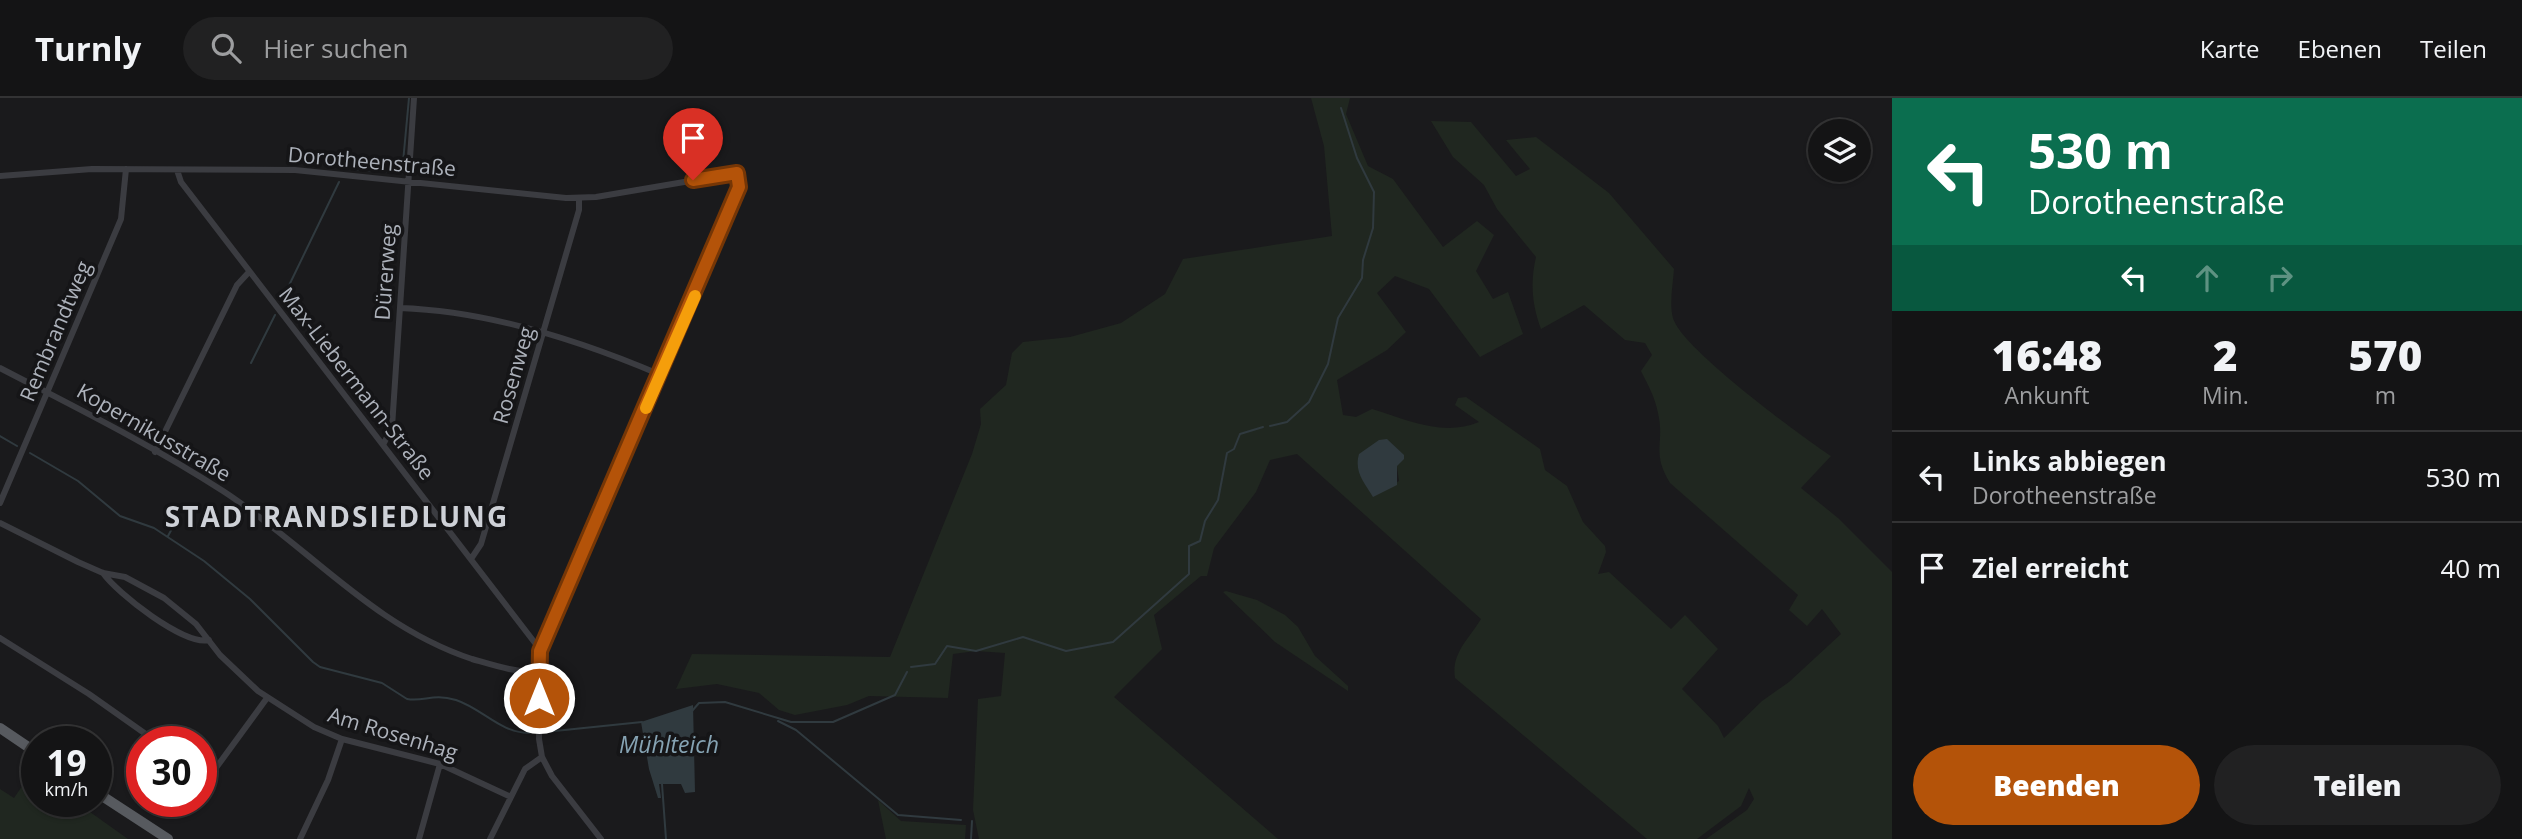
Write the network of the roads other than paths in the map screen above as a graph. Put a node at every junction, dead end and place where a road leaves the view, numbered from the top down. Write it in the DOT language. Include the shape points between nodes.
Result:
graph roads {
  1 [pos="414,98"];
  2 [pos="125,169"];
  3 [pos="177,170"];
  4 [pos="0,176"];
  5 [pos="408,180"];
  6 [pos="579,198"];
  7 [pos="249,272"];
  8 [pos="400,308"];
  9 [pos="543,333"];
  10 [pos="0,368"];
  11 [pos="661,375"];
  12 [pos="48,392"];
  13 [pos="383,445"];
  14 [pos="155,452"];
  15 [pos="0,503"];
  16 [pos="0,523"];
  17 [pos="471,559"];
  18 [pos="103,573"];
  19 [pos="0,638"];
  20 [pos="209,640"];
  21 [pos="542,647"];
  22 [pos="539,673"];
  23 [pos="267,698"];
  24 [pos="135,726"];
  25 [pos="0,729"];
  26 [pos="342,739"];
  27 [pos="21,743"];
  28 [pos="542,757"];
  29 [pos="440,764"];
  30 [pos="217,767"];
  31 [pos="511,797"];
  32 [pos="112,802"];
  33 [pos="168,839"];
  34 [pos="300,839"];
  35 [pos="419,839"];
  36 [pos="490,839"];
  37 [pos="601,839"];
  1 -- 5 [label="street, Dürerweg"];
  2 -- 3 [label="street, Dorotheenstraße"];
  2 -- 4 [label="street, Dorotheenstraße"];
  2 -- 12 [label="street, Rembrandtweg" via="121,219"];
  3 -- 5 [label="street, Dorotheenstraße" via="295,170"];
  3 -- 7 [label="street, Max-Liebermann-Straße" via="181,182"];
  5 -- 6 [label="street, Dorotheenstraße"];
  5 -- 8 [label="street, Dürerweg"];
  6 -- 9 [label="street, Rosenweg"];
  6 -- 11 [label="street, Dorotheenstraße" via="737,173 735,203"];
  7 -- 13 [label="street, Max-Liebermann-Straße"];
  7 -- 14 [label="street" via="237,285"];
  8 -- 9 [label="street" via="491,320"];
  8 -- 13 [label="street, Dürerweg" via="392,427"];
  9 -- 11 [label="street"];
  9 -- 17 [label="street, Rosenweg" via="481,544"];
  10 -- 12 [label="street, Kopernikusstraße"];
  11 -- 21 [label="street"];
  12 -- 14 [label="street, Kopernikusstraße"];
  12 -- 15 [label="street, Rembrandtweg"];
  13 -- 17 [label="street, Max-Liebermann-Straße"];
  14 -- 22 [label="street, Kopernikusstraße" via="236,500 357,598 410,633 478,661"];
  16 -- 18 [label="street, Am Rosenhag"];
  17 -- 21 [label="street, Max-Liebermann-Straße"];
  18 -- 20 [label="street, Am Rosenhag" via="125,596 161,621 198,640"];
  18 -- 20 [label="street, Am Rosenhag" via="125,577 164,598"];
  19 -- 24 [label="street"];
  20 -- 23 [label="street, Am Rosenhag" via="234,670"];
  21 -- 22 [label="street"];
  22 -- 28 [label="street"];
  23 -- 26 [label="street, Am Rosenhag"];
  23 -- 30 [label="street"];
  25 -- 27 [label="main road"];
  26 -- 29 [label="street, Am Rosenhag"];
  26 -- 34 [label="street"];
  28 -- 31 [label="street" via="525,769"];
  28 -- 37 [label="street"];
  29 -- 31 [label="street, Am Rosenhag"];
  29 -- 35 [label="street"];
  31 -- 36 [label="street"];
  32 -- 33 [label="main road"];
}
